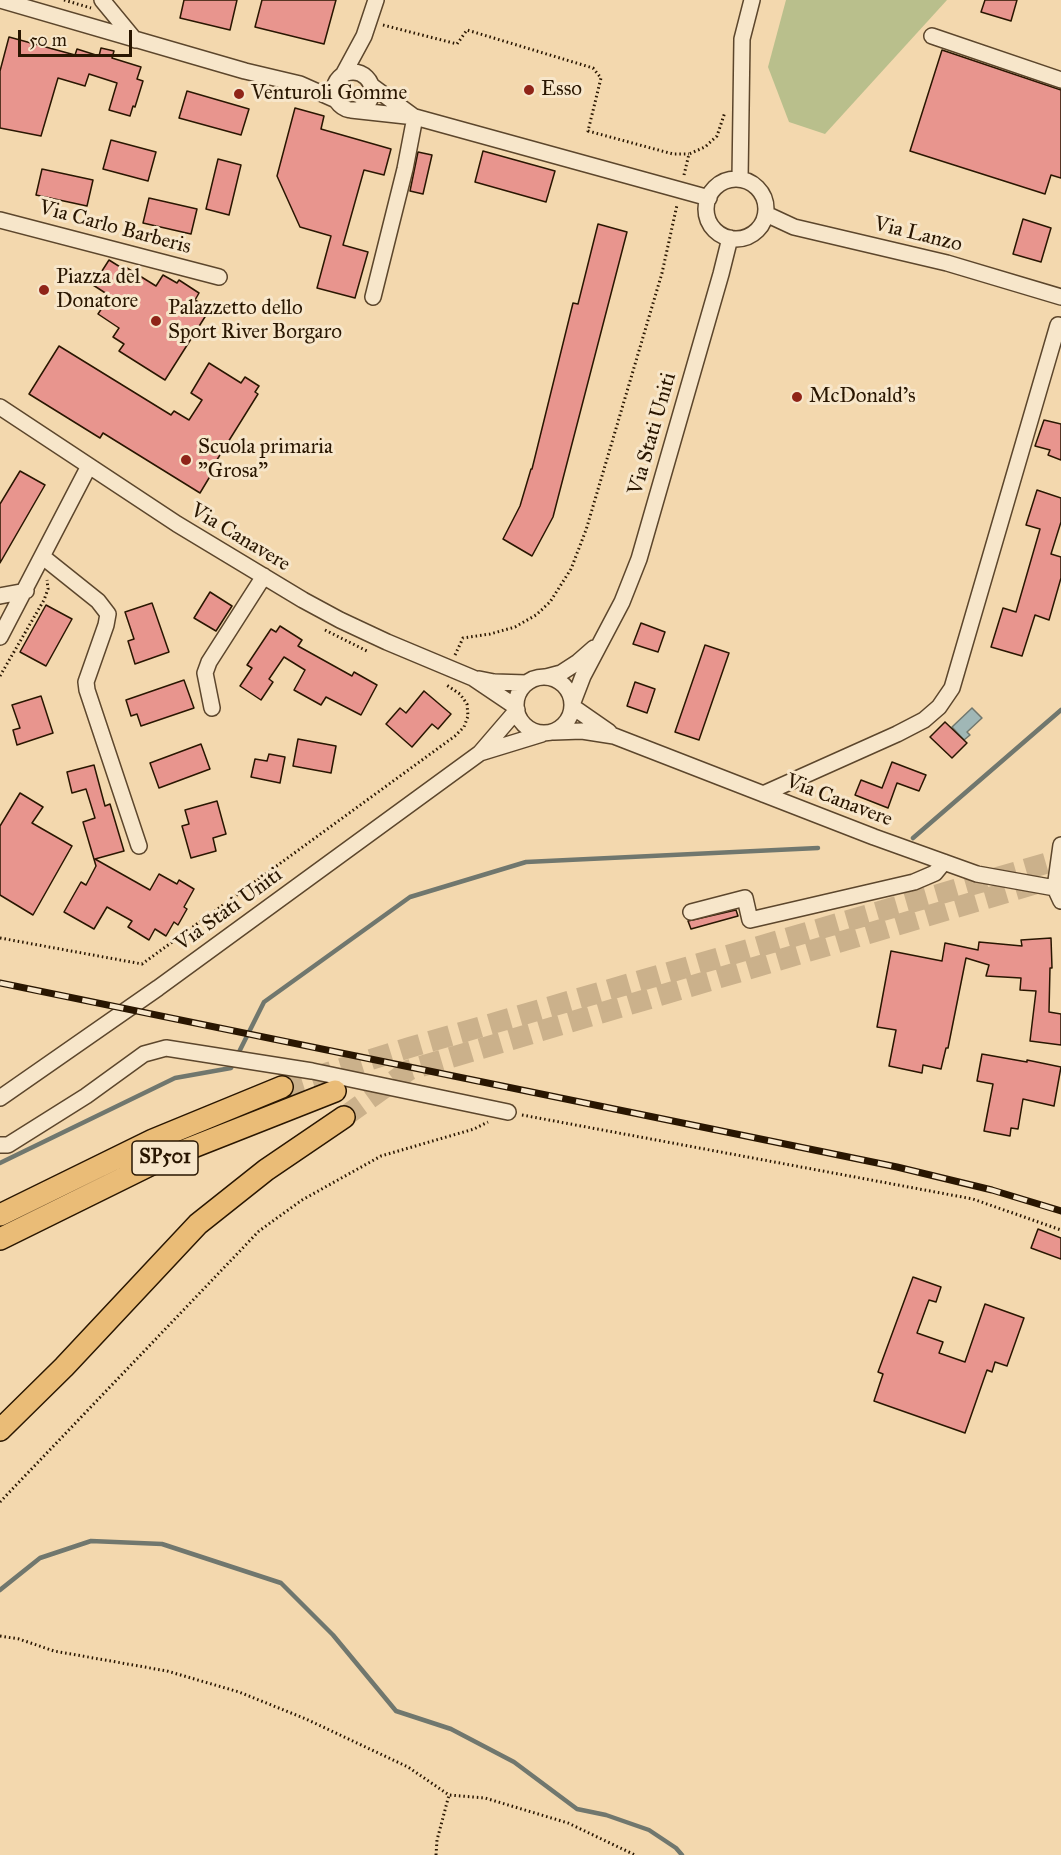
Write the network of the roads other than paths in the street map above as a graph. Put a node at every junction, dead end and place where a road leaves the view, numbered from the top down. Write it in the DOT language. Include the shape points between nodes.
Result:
graph roads {
  1 [pos="0,0"];
  2 [pos="376,0"];
  3 [pos="752,0"];
  4 [pos="100,5"];
  5 [pos="364,36"];
  6 [pos="932,36"];
  7 [pos="135,40"];
  8 [pos="342,75"];
  9 [pos="1061,80"];
  10 [pos="369,81"];
  11 [pos="300,84"];
  12 [pos="336,100"];
  13 [pos="351,110"];
  14 [pos="415,117"];
  15 [pos="740,179"];
  16 [pos="709,198"];
  17 [pos="766,214"];
  18 [pos="0,220"];
  19 [pos="730,238"];
  20 [pos="219,277"];
  21 [pos="373,297"];
  22 [pos="1061,297"];
  23 [pos="1058,325"];
  24 [pos="0,407"];
  25 [pos="89,466"];
  26 [pos="46,559"];
  27 [pos="264,576"];
  28 [pos="26,591"];
  29 [pos="0,596"];
  30 [pos="0,637"];
  31 [pos="604,637"];
  32 [pos="545,677"];
  33 [pos="473,678"];
  34 [pos="527,683"];
  35 [pos="573,704"];
  36 [pos="212,708"];
  37 [pos="516,708"];
  38 [pos="548,733"];
  39 [pos="614,736"];
  40 [pos="480,753"];
  41 [pos="763,794"];
  42 [pos="1061,845"];
  43 [pos="139,846"];
  44 [pos="944,862"];
  45 [pos="1058,895"];
  46 [pos="691,912"];
  47 [pos="282,1087"];
  48 [pos="335,1091"];
  49 [pos="0,1098"];
  50 [pos="508,1112"];
  51 [pos="344,1117"];
  52 [pos="0,1145"];
  53 [pos="0,1215"];
  54 [pos="0,1239"];
  55 [pos="0,1430"];
  1 -- 7 [label="street"];
  2 -- 5 [label="street"];
  3 -- 15 [label="street" via="742,39"];
  4 -- 7 [label="street"];
  5 -- 8 [label="street"];
  5 -- 10 [label="street"];
  6 -- 9 [label="street"];
  7 -- 11 [label="street"];
  8 -- 10 [label="street" via="356,71"];
  8 -- 11 [label="street"];
  8 -- 12 [label="street" via="334,86"];
  10 -- 13 [label="street" via="373,92 368,104"];
  10 -- 14 [label="street"];
  11 -- 12 [label="street"];
  12 -- 13 [label="street"];
  13 -- 14 [label="street"];
  14 -- 16 [label="street"];
  14 -- 21 [label="street"];
  15 -- 16 [label="street" via="718,185"];
  15 -- 17 [label="street" via="760,191"];
  16 -- 19 [label="street" via="710,223"];
  17 -- 19 [label="street" via="753,234"];
  17 -- 22 [label="street, Via Lanzo" via="794,227 947,263"];
  18 -- 20 [label="street, Via Carlo Barberis"];
  19 -- 31 [label="street, Via Stati Uniti" via="639,559"];
  23 -- 41 [label="street" via="952,688 924,720"];
  24 -- 25 [label="street, Via Canavere"];
  25 -- 26 [label="street"];
  25 -- 27 [label="street, Via Canavere"];
  26 -- 28 [label="street"];
  26 -- 43 [label="street" via="98,601 108,614 86,682 87,690"];
  27 -- 33 [label="street, Via Canavere" via="340,620"];
  27 -- 36 [label="street" via="208,662 205,674"];
  28 -- 29 [label="street"];
  28 -- 30 [label="street"];
  31 -- 32 [label="street, Via Stati Uniti" via="578,662"];
  31 -- 35 [label="street, Via Stati Uniti"];
  32 -- 34 [label="street"];
  32 -- 35 [label="street" via="567,687"];
  33 -- 34 [label="street, Via Canavere"];
  33 -- 37 [label="street, Via Canavere"];
  34 -- 37 [label="street" via="518,695"];
  35 -- 38 [label="street" via="562,727"];
  35 -- 39 [label="street, Via Canavere"];
  37 -- 38 [label="street" via="525,726"];
  37 -- 40 [label="street, Via Stati Uniti"];
  38 -- 39 [label="street, Via Canavere" via="582,731"];
  38 -- 40 [label="street, Via Stati Uniti"];
  39 -- 41 [label="street, Via Canavere"];
  40 -- 49 [label="street, Via Stati Uniti"];
  41 -- 44 [label="street, Via Canavere"];
  42 -- 45 [label="street"];
  44 -- 45 [label="street, Via Canavere"];
  44 -- 46 [label="street" via="935,873 914,882 750,920 745,898"];
  47 -- 53 [label="highway, SP501" via="153,1140"];
  48 -- 54 [label="highway, SP501" via="160,1160"];
  50 -- 52 [label="street" via="312,1071 166,1048 144,1054 86,1096 8,1145"];
  51 -- 55 [label="highway" via="266,1170 198,1224"];
}
